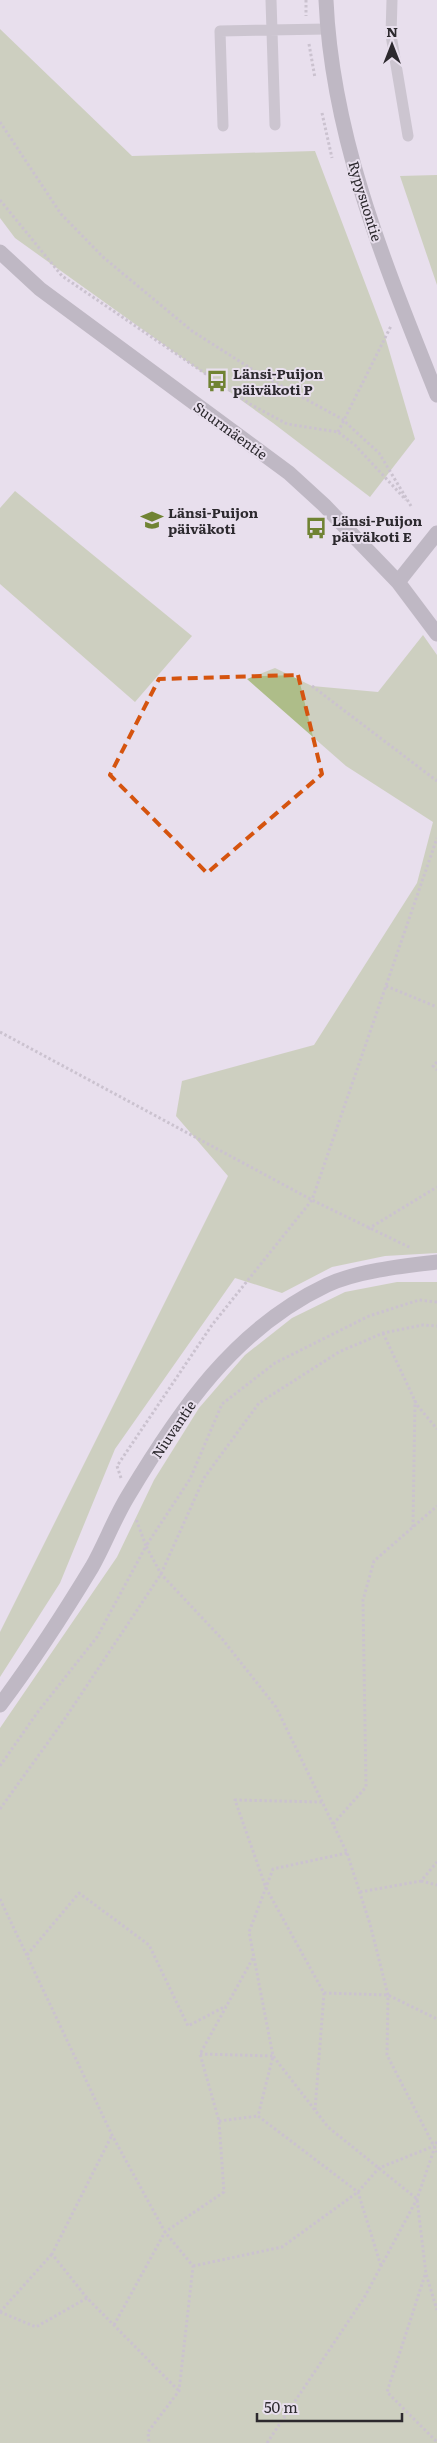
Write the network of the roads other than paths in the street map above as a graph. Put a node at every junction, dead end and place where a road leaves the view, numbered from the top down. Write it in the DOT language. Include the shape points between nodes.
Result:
graph roads {
  1 [pos="271,0"];
  2 [pos="326,0"];
  3 [pos="392,0"];
  4 [pos="327,29"];
  5 [pos="272,30"];
  6 [pos="275,125"];
  7 [pos="223,126"];
  8 [pos="408,136"];
  9 [pos="0,252"];
  10 [pos="437,395"];
  11 [pos="437,533"];
  12 [pos="398,582"];
  13 [pos="437,634"];
  14 [pos="437,1262"];
  15 [pos="0,1705"];
  1 -- 5 [label="lane"];
  2 -- 4 [label="street, Rypysuontie"];
  3 -- 8 [label="lane" via="392,35"];
  4 -- 5 [label="lane"];
  4 -- 10 [label="street, Rypysuontie" via="337,104 358,180 383,258"];
  5 -- 6 [label="lane"];
  5 -- 7 [label="lane" via="220,31"];
  9 -- 12 [label="street, Suurmäentie" via="40,289 289,473"];
  11 -- 12 [label="street"];
  12 -- 13 [label="street, Suurmäentie"];
  14 -- 15 [label="street, Niuvantie" via="388,1268 328,1285 253,1332 204,1382 127,1497 93,1565 42,1647"];
}
